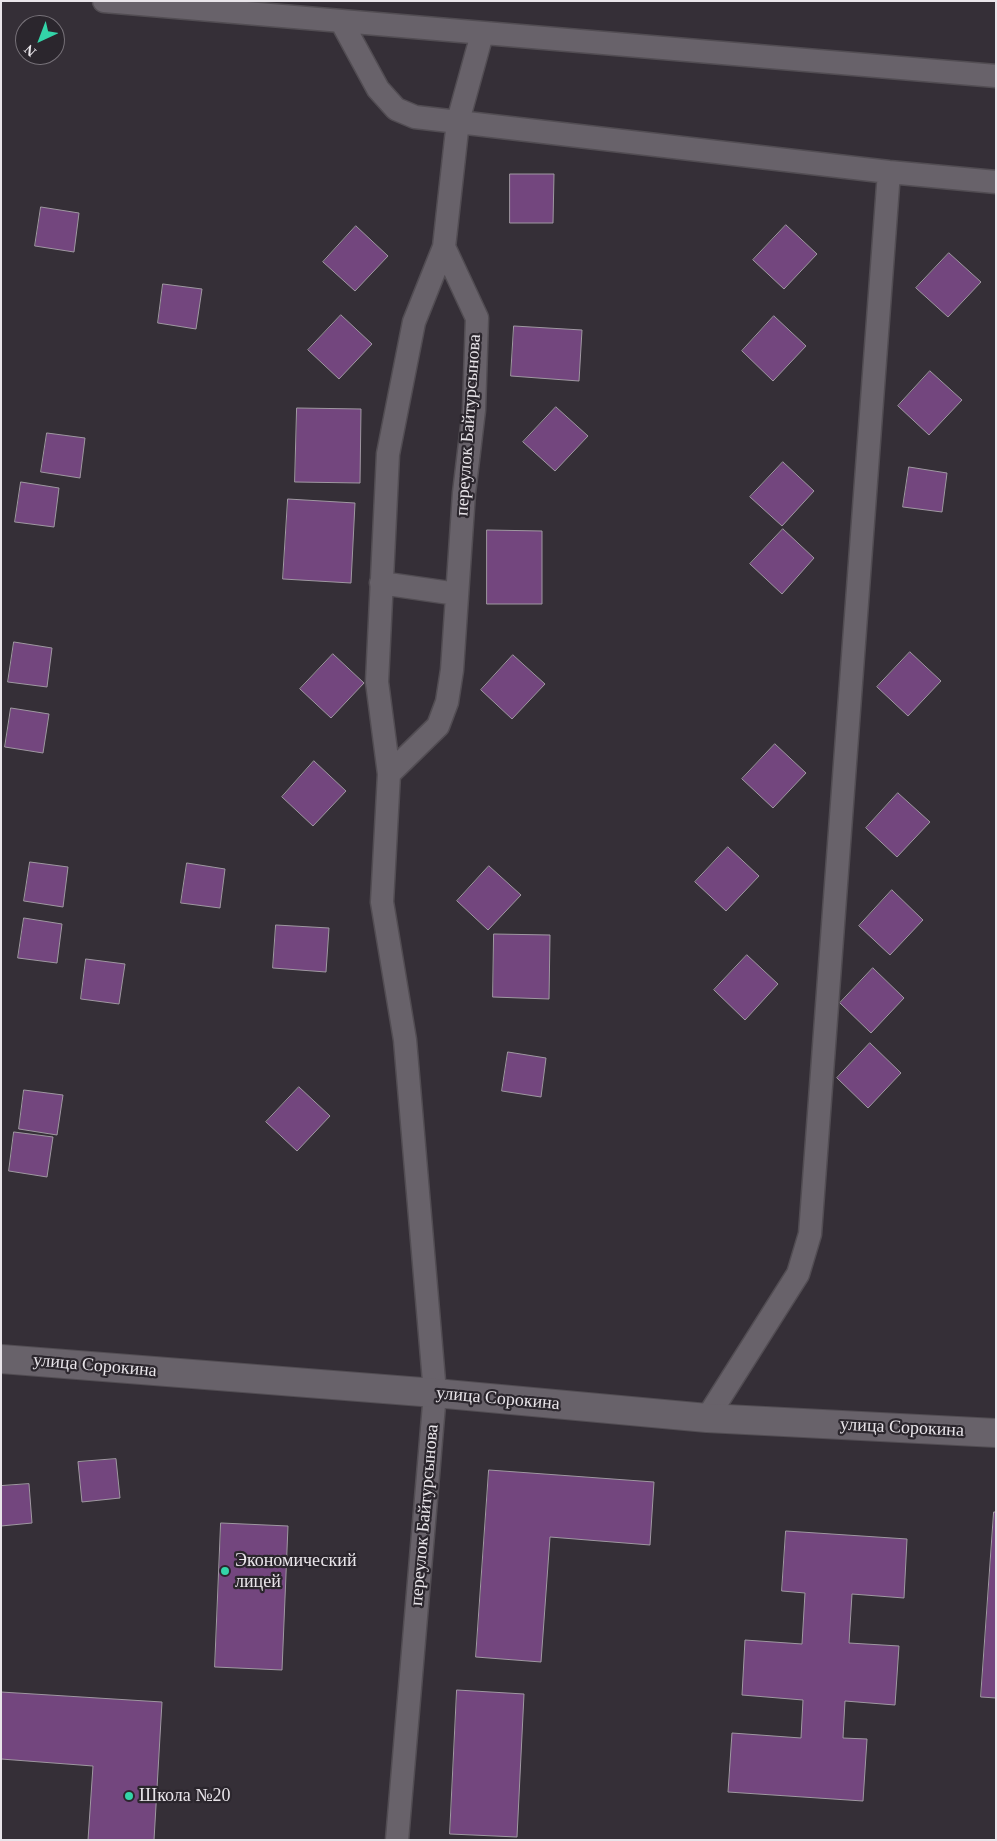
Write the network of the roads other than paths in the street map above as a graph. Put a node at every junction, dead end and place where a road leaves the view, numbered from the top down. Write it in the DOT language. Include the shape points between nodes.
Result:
graph roads {
  1 [pos="104,1"];
  2 [pos="341,22"];
  3 [pos="482,34"];
  4 [pos="996,76"];
  5 [pos="458,121"];
  6 [pos="889,172"];
  7 [pos="996,182"];
  8 [pos="444,247"];
  9 [pos="381,584"];
  10 [pos="457,594"];
  11 [pos="389,774"];
  12 [pos="1,1359"];
  13 [pos="435,1393"];
  14 [pos="707,1418"];
  15 [pos="996,1433"];
  16 [pos="397,1840"];
  1 -- 2 [label="street"];
  2 -- 3 [label="street"];
  2 -- 5 [label="street" via="378,89 396,109 415,117"];
  3 -- 4 [label="street"];
  3 -- 5 [label="street"];
  5 -- 6 [label="street"];
  5 -- 8 [label="street"];
  6 -- 7 [label="street"];
  6 -- 14 [label="street" via="810,1234 798,1274"];
  8 -- 9 [label="street, переулок Байтурсынова" via="414,322 388,454"];
  8 -- 10 [label="street, переулок Байтурсынова" via="477,318 474,410"];
  9 -- 10 [label="street"];
  9 -- 11 [label="street, переулок Байтурсынова" via="377,682"];
  10 -- 11 [label="street, переулок Байтурсынова" via="447,702 438,726"];
  11 -- 13 [label="street, переулок Байтурсынова" via="382,902 405,1040"];
  12 -- 13 [label="street, улица Сорокина"];
  13 -- 14 [label="street, улица Сорокина"];
  13 -- 16 [label="street, переулок Байтурсынова"];
  14 -- 15 [label="street, улица Сорокина"];
}
